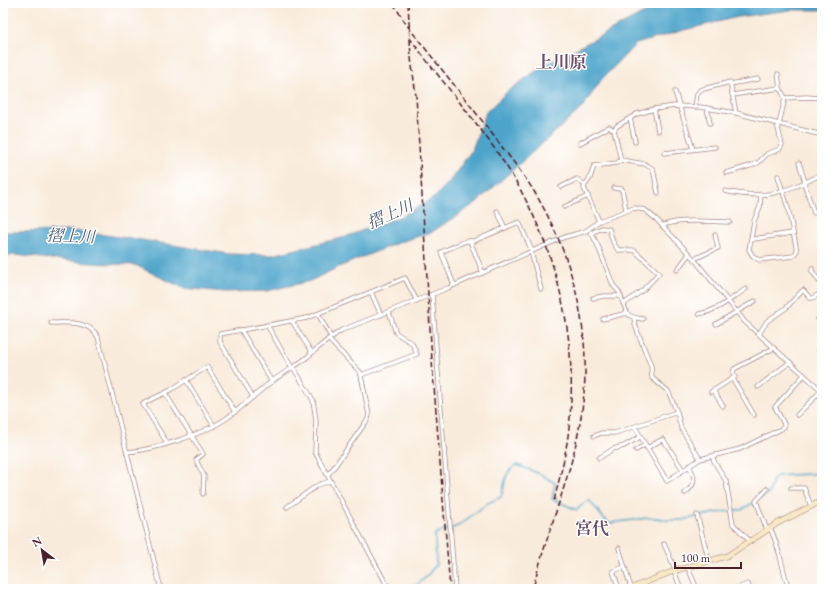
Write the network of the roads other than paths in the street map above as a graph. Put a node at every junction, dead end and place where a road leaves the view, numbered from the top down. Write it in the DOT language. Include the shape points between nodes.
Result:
graph roads {
  1 [pos="778,74"];
  2 [pos="758,78"];
  3 [pos="730,84"];
  4 [pos="780,88"];
  5 [pos="675,92"];
  6 [pos="732,95"];
  7 [pos="785,98"];
  8 [pos="822,98"];
  9 [pos="678,106"];
  10 [pos="695,107"];
  11 [pos="707,108"];
  12 [pos="654,109"];
  13 [pos="736,113"];
  14 [pos="630,118"];
  15 [pos="710,123"];
  16 [pos="778,124"];
  17 [pos="614,130"];
  18 [pos="658,131"];
  19 [pos="822,135"];
  20 [pos="635,142"];
  21 [pos="580,143"];
  22 [pos="715,147"];
  23 [pos="693,149"];
  24 [pos="664,153"];
  25 [pos="621,160"];
  26 [pos="799,163"];
  27 [pos="726,173"];
  28 [pos="822,173"];
  29 [pos="778,176"];
  30 [pos="804,182"];
  31 [pos="585,185"];
  32 [pos="561,187"];
  33 [pos="614,188"];
  34 [pos="782,190"];
  35 [pos="725,191"];
  36 [pos="658,193"];
  37 [pos="761,194"];
  38 [pos="588,196"];
  39 [pos="564,207"];
  40 [pos="626,210"];
  41 [pos="497,211"];
  42 [pos="814,213"];
  43 [pos="598,221"];
  44 [pos="730,222"];
  45 [pos="662,226"];
  46 [pos="505,228"];
  47 [pos="590,231"];
  48 [pos="792,233"];
  49 [pos="715,235"];
  50 [pos="470,241"];
  51 [pos="751,241"];
  52 [pos="531,252"];
  53 [pos="689,254"];
  54 [pos="694,259"];
  55 [pos="812,268"];
  56 [pos="677,270"];
  57 [pos="483,273"];
  58 [pos="454,285"];
  59 [pos="822,285"];
  60 [pos="541,289"];
  61 [pos="746,289"];
  62 [pos="371,292"];
  63 [pos="822,292"];
  64 [pos="432,295"];
  65 [pos="621,296"];
  66 [pos="593,298"];
  67 [pos="417,301"];
  68 [pos="755,301"];
  69 [pos="729,302"];
  70 [pos="624,304"];
  71 [pos="389,312"];
  72 [pos="737,312"];
  73 [pos="626,313"];
  74 [pos="318,314"];
  75 [pos="382,314"];
  76 [pos="699,314"];
  77 [pos="634,318"];
  78 [pos="602,319"];
  79 [pos="643,319"];
  80 [pos="818,319"];
  81 [pos="292,321"];
  82 [pos="51,322"];
  83 [pos="822,322"];
  84 [pos="716,324"];
  85 [pos="267,325"];
  86 [pos="242,330"];
  87 [pos="759,334"];
  88 [pos="330,338"];
  89 [pos="774,348"];
  90 [pos="822,348"];
  91 [pos="312,353"];
  92 [pos="822,356"];
  93 [pos="790,362"];
  94 [pos="293,367"];
  95 [pos="361,375"];
  96 [pos="804,375"];
  97 [pos="733,379"];
  98 [pos="186,380"];
  99 [pos="272,382"];
  100 [pos="758,386"];
  101 [pos="822,391"];
  102 [pos="165,393"];
  103 [pos="253,397"];
  104 [pos="723,406"];
  105 [pos="235,412"];
  106 [pos="677,412"];
  107 [pos="754,415"];
  108 [pos="797,415"];
  109 [pos="214,426"];
  110 [pos="635,427"];
  111 [pos="191,435"];
  112 [pos="594,436"];
  113 [pos="640,437"];
  114 [pos="167,443"];
  115 [pos="646,446"];
  116 [pos="636,450"];
  117 [pos="127,452"];
  118 [pos="712,456"];
  119 [pos="599,458"];
  120 [pos="700,459"];
  121 [pos="689,466"];
  122 [pos="683,470"];
  123 [pos="327,475"];
  124 [pos="330,481"];
  125 [pos="791,488"];
  126 [pos="767,489"];
  127 [pos="685,493"];
  128 [pos="203,494"];
  129 [pos="822,501"];
  130 [pos="812,506"];
  131 [pos="287,507"];
  132 [pos="697,515"];
  133 [pos="769,529"];
  134 [pos="750,541"];
  135 [pos="664,544"];
  136 [pos="619,548"];
  137 [pos="708,561"];
  138 [pos="624,567"];
  139 [pos="688,568"];
  140 [pos="675,571"];
  141 [pos="642,587"];
  142 [pos="161,589"];
  143 [pos="389,589"];
  144 [pos="455,589"];
  145 [pos="619,589"];
  146 [pos="630,589"];
  147 [pos="683,589"];
  148 [pos="697,589"];
  149 [pos="735,589"];
  150 [pos="750,589"];
  151 [pos="790,589"];
  1 -- 4 [label="street"];
  2 -- 3 [label="street"];
  3 -- 6 [label="street"];
  3 -- 10 [label="street" via="700,90"];
  4 -- 6 [label="street"];
  4 -- 7 [label="street"];
  5 -- 9 [label="street"];
  6 -- 13 [label="street"];
  7 -- 8 [label="street"];
  7 -- 16 [label="street"];
  9 -- 10 [label="street"];
  9 -- 12 [label="street"];
  9 -- 23 [label="street"];
  10 -- 11 [label="street"];
  11 -- 13 [label="street"];
  11 -- 15 [label="street"];
  12 -- 14 [label="street"];
  12 -- 18 [label="street"];
  13 -- 16 [label="street"];
  14 -- 17 [label="street"];
  14 -- 20 [label="street"];
  16 -- 19 [label="street"];
  16 -- 27 [label="street" via="782,145 780,149 767,154 758,163"];
  17 -- 21 [label="street" via="609,126"];
  17 -- 25 [label="street"];
  22 -- 23 [label="street"];
  23 -- 24 [label="street"];
  25 -- 31 [label="street" via="617,163 594,166"];
  25 -- 36 [label="street" via="651,167"];
  26 -- 30 [label="street"];
  28 -- 30 [label="street"];
  29 -- 34 [label="street"];
  30 -- 34 [label="street"];
  30 -- 42 [label="street"];
  31 -- 32 [label="street" via="577,179"];
  31 -- 38 [label="street"];
  33 -- 40 [label="street" via="622,189"];
  34 -- 37 [label="street"];
  34 -- 48 [label="street"];
  35 -- 37 [label="street"];
  37 -- 51 [label="street"];
  38 -- 39 [label="street"];
  38 -- 43 [label="street"];
  40 -- 43 [label="street"];
  40 -- 45 [label="street" via="645,210"];
  41 -- 46 [label="street"];
  43 -- 47 [label="street"];
  44 -- 45 [label="street" via="680,221"];
  45 -- 53 [label="street"];
  46 -- 50 [label="street"];
  46 -- 52 [label="street" via="519,222"];
  47 -- 52 [label="street" via="565,237"];
  47 -- 65 [label="street" via="611,280"];
  47 -- 70 [label="street" via="609,229 618,250 635,251 659,273 643,290"];
  48 -- 51 [label="street"];
  48 -- 51 [label="street" via="797,250 793,256 759,260 752,256 749,250"];
  49 -- 54 [label="street" via="718,248"];
  50 -- 57 [label="street"];
  50 -- 58 [label="street" via="441,252"];
  52 -- 57 [label="street"];
  52 -- 60 [label="street"];
  53 -- 54 [label="street"];
  53 -- 56 [label="street"];
  54 -- 69 [label="street"];
  55 -- 59 [label="street"];
  57 -- 58 [label="street"];
  58 -- 64 [label="street"];
  61 -- 69 [label="street"];
  62 -- 67 [label="street" via="405,278"];
  62 -- 74 [label="street"];
  62 -- 75 [label="street"];
  63 -- 87 [label="street" via="810,298 803,290 786,308 767,321"];
  64 -- 67 [label="street"];
  64 -- 144 [label="street"];
  65 -- 66 [label="street"];
  65 -- 70 [label="street"];
  67 -- 71 [label="street"];
  68 -- 72 [label="street"];
  69 -- 72 [label="street"];
  69 -- 76 [label="street"];
  70 -- 73 [label="street"];
  71 -- 75 [label="street"];
  71 -- 95 [label="street" via="396,333 412,343 417,354"];
  72 -- 84 [label="street"];
  72 -- 87 [label="street"];
  73 -- 77 [label="street"];
  73 -- 78 [label="street"];
  74 -- 81 [label="street"];
  74 -- 88 [label="street"];
  75 -- 88 [label="street" via="342,330"];
  77 -- 79 [label="street"];
  77 -- 106 [label="street" via="651,366 652,378 668,391"];
  80 -- 83 [label="street"];
  81 -- 85 [label="street"];
  81 -- 91 [label="street"];
  82 -- 117 [label="street" via="80,323 96,333"];
  85 -- 86 [label="street"];
  85 -- 94 [label="street"];
  86 -- 99 [label="street"];
  86 -- 103 [label="street" via="220,334 220,342"];
  87 -- 89 [label="street"];
  88 -- 91 [label="street"];
  88 -- 95 [label="street"];
  89 -- 93 [label="street"];
  89 -- 97 [label="street" via="734,369"];
  90 -- 92 [label="street" via="818,351"];
  91 -- 94 [label="street"];
  93 -- 96 [label="street"];
  93 -- 100 [label="street"];
  94 -- 99 [label="street"];
  94 -- 123 [label="street" via="313,400 316,421 315,452"];
  95 -- 123 [label="street" via="368,419"];
  96 -- 101 [label="street"];
  96 -- 118 [label="street" via="775,407 784,424 781,430 740,449"];
  97 -- 104 [label="street" via="712,391"];
  97 -- 107 [label="street"];
  98 -- 102 [label="street"];
  98 -- 105 [label="street" via="207,367"];
  98 -- 109 [label="street"];
  99 -- 103 [label="street"];
  101 -- 108 [label="street"];
  102 -- 111 [label="street"];
  102 -- 114 [label="street" via="144,404"];
  103 -- 105 [label="street"];
  105 -- 109 [label="street"];
  106 -- 110 [label="street"];
  106 -- 120 [label="street" via="681,428"];
  109 -- 111 [label="street"];
  110 -- 112 [label="street"];
  110 -- 113 [label="street"];
  111 -- 114 [label="street"];
  111 -- 128 [label="street" via="202,454 196,460 204,476"];
  113 -- 115 [label="street"];
  113 -- 119 [label="street"];
  114 -- 117 [label="street" via="150,449"];
  115 -- 116 [label="street"];
  115 -- 122 [label="street" via="663,439"];
  115 -- 122 [label="street" via="667,480"];
  117 -- 142 [label="street"];
  118 -- 120 [label="street"];
  118 -- 134 [label="street" via="726,481 733,524"];
  120 -- 121 [label="street"];
  121 -- 122 [label="street"];
  121 -- 127 [label="street" via="694,483"];
  123 -- 124 [label="street"];
  124 -- 131 [label="street" via="318,485"];
  124 -- 143 [label="street"];
  125 -- 130 [label="street" via="804,488"];
  126 -- 133 [label="street" via="756,501"];
  129 -- 130 [label="main road"];
  130 -- 133 [label="main road"];
  132 -- 137 [label="street"];
  133 -- 134 [label="main road"];
  133 -- 151 [label="street" via="779,548"];
  134 -- 137 [label="main road" via="727,556"];
  135 -- 140 [label="street"];
  136 -- 138 [label="street"];
  137 -- 139 [label="main road"];
  138 -- 145 [label="street" via="613,571"];
  138 -- 146 [label="street"];
  139 -- 140 [label="main road"];
  139 -- 148 [label="street"];
  140 -- 141 [label="main road"];
  140 -- 147 [label="street"];
  141 -- 146 [label="main road"];
  149 -- 150 [label="street" via="748,584"];
}
